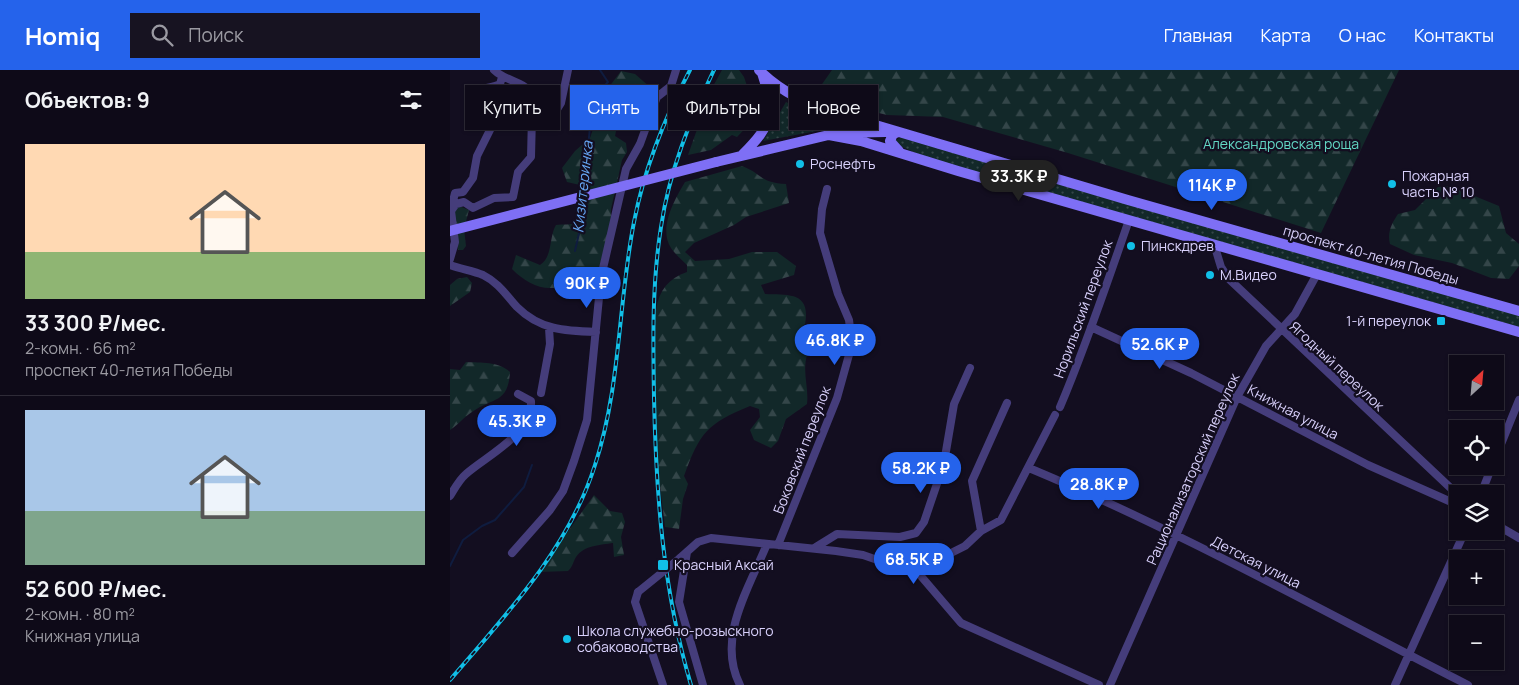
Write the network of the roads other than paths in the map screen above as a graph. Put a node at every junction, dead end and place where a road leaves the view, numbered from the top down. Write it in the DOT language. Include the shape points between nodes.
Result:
graph roads {
  1 [pos="494,70"];
  2 [pos="568,70"];
  3 [pos="676,70"];
  4 [pos="761,71"];
  5 [pos="502,77"];
  6 [pos="522,85"];
  7 [pos="789,92"];
  8 [pos="560,105"];
  9 [pos="878,126"];
  10 [pos="532,130"];
  11 [pos="855,131"];
  12 [pos="898,132"];
  13 [pos="829,135"];
  14 [pos="903,153"];
  15 [pos="743,154"];
  16 [pos="827,189"];
  17 [pos="451,211"];
  18 [pos="1129,220"];
  19 [pos="450,231"];
  20 [pos="1214,244"];
  21 [pos="450,259"];
  22 [pos="450,265"];
  23 [pos="1317,274"];
  24 [pos="1519,312"];
  25 [pos="1091,327"];
  26 [pos="549,328"];
  27 [pos="1280,330"];
  28 [pos="596,332"];
  29 [pos="1519,332"];
  30 [pos="970,368"];
  31 [pos="541,393"];
  32 [pos="518,394"];
  33 [pos="1237,397"];
  34 [pos="1007,404"];
  35 [pos="1518,405"];
  36 [pos="1060,407"];
  37 [pos="1055,415"];
  38 [pos="1504,438"];
  39 [pos="1029,468"];
  40 [pos="1449,487"];
  41 [pos="450,496"];
  42 [pos="1449,501"];
  43 [pos="1504,529"];
  44 [pos="981,531"];
  45 [pos="1176,535"];
  46 [pos="1519,538"];
  47 [pos="1461,540"];
  48 [pos="767,544"];
  49 [pos="778,545"];
  50 [pos="816,547"];
  51 [pos="687,552"];
  52 [pos="512,553"];
  53 [pos="920,575"];
  54 [pos="1409,655"];
  55 [pos="663,685"];
  56 [pos="703,685"];
  57 [pos="740,685"];
  58 [pos="1099,685"];
  59 [pos="1110,685"];
  60 [pos="1395,685"];
  61 [pos="1468,685"];
  1 -- 5 [label="street"];
  2 -- 8 [label="street"];
  3 -- 28 [label="street" via="670,86 657,97 640,144 626,169 602,277"];
  4 -- 7 [label="main road, проспект 40-летия Победы"];
  4 -- 15 [label="main road" via="770,102 768,118 758,139"];
  5 -- 6 [label="street"];
  5 -- 17 [label="street" via="500,84 476,92 472,98 472,103 491,128 478,156 473,178 464,192 455,193"];
  9 -- 12 [label="main road, проспект 40-летия Победы"];
  10 -- 17 [label="street" via="531,157 518,172 513,197 494,198 473,208 464,202 456,204"];
  11 -- 12 [label="main road, проспект 40-летия Победы"];
  11 -- 13 [label="main road, проспект 40-летия Победы"];
  11 -- 14 [label="main road, проспект 40-летия Победы"];
  12 -- 14 [label="main road" via="890,141"];
  12 -- 24 [label="main road, проспект 40-летия Победы"];
  13 -- 14 [label="main road, проспект 40-летия Победы"];
  13 -- 15 [label="main road"];
  14 -- 18 [label="main road, проспект 40-летия Победы"];
  15 -- 19 [label="main road, bridge"];
  16 -- 49 [label="street, Боковский переулок" via="820,233 838,294 850,320 852,344 837,398"];
  17 -- 21 [label="street" via="454,242"];
  18 -- 20 [label="main road, проспект 40-летия Победы"];
  18 -- 25 [label="street, Норильский переулок"];
  20 -- 23 [label="main road, проспект 40-летия Победы"];
  20 -- 27 [label="street, Ягодный переулок" via="1221,267 1229,279"];
  22 -- 26 [label="street" via="487,278 507,292 519,308"];
  23 -- 27 [label="street, Рационализаторский переулок" via="1295,314"];
  23 -- 29 [label="main road, проспект 40-летия Победы"];
  25 -- 33 [label="street, Книжная улица"];
  25 -- 36 [label="street, Норильский переулок"];
  26 -- 28 [label="street"];
  26 -- 31 [label="street" via="550,344"];
  27 -- 33 [label="street, Рационализаторский переулок" via="1255,363"];
  27 -- 40 [label="street, Ягодный переулок"];
  28 -- 52 [label="street" via="587,420 563,491"];
  30 -- 50 [label="street" via="954,404 944,462 924,522 916,533 900,538 837,534"];
  32 -- 41 [label="street" via="531,401 527,419 497,452 466,473"];
  33 -- 42 [label="street, Книжная улица" via="1368,465"];
  33 -- 45 [label="street, Рационализаторский переулок"];
  34 -- 44 [label="street" via="972,481"];
  35 -- 38 [label="street"];
  37 -- 39 [label="street"];
  39 -- 44 [label="street" via="1001,520"];
  39 -- 45 [label="street, Детская улица"];
  43 -- 46 [label="street"];
  44 -- 53 [label="street" via="965,546 936,556"];
  45 -- 54 [label="street, Детская улица"];
  45 -- 59 [label="street, Рационализаторский переулок"];
  47 -- 54 [label="street"];
  48 -- 49 [label="street"];
  48 -- 51 [label="street" via="711,538 698,542"];
  48 -- 57 [label="street" via="732,629 731,661"];
  49 -- 50 [label="street"];
  50 -- 53 [label="street" via="863,555"];
  51 -- 55 [label="street, bridge" via="638,592 635,602"];
  51 -- 56 [label="street" via="678,602"];
  53 -- 58 [label="street" via="961,623"];
  54 -- 60 [label="street"];
  54 -- 61 [label="street, Детская улица"];
}
